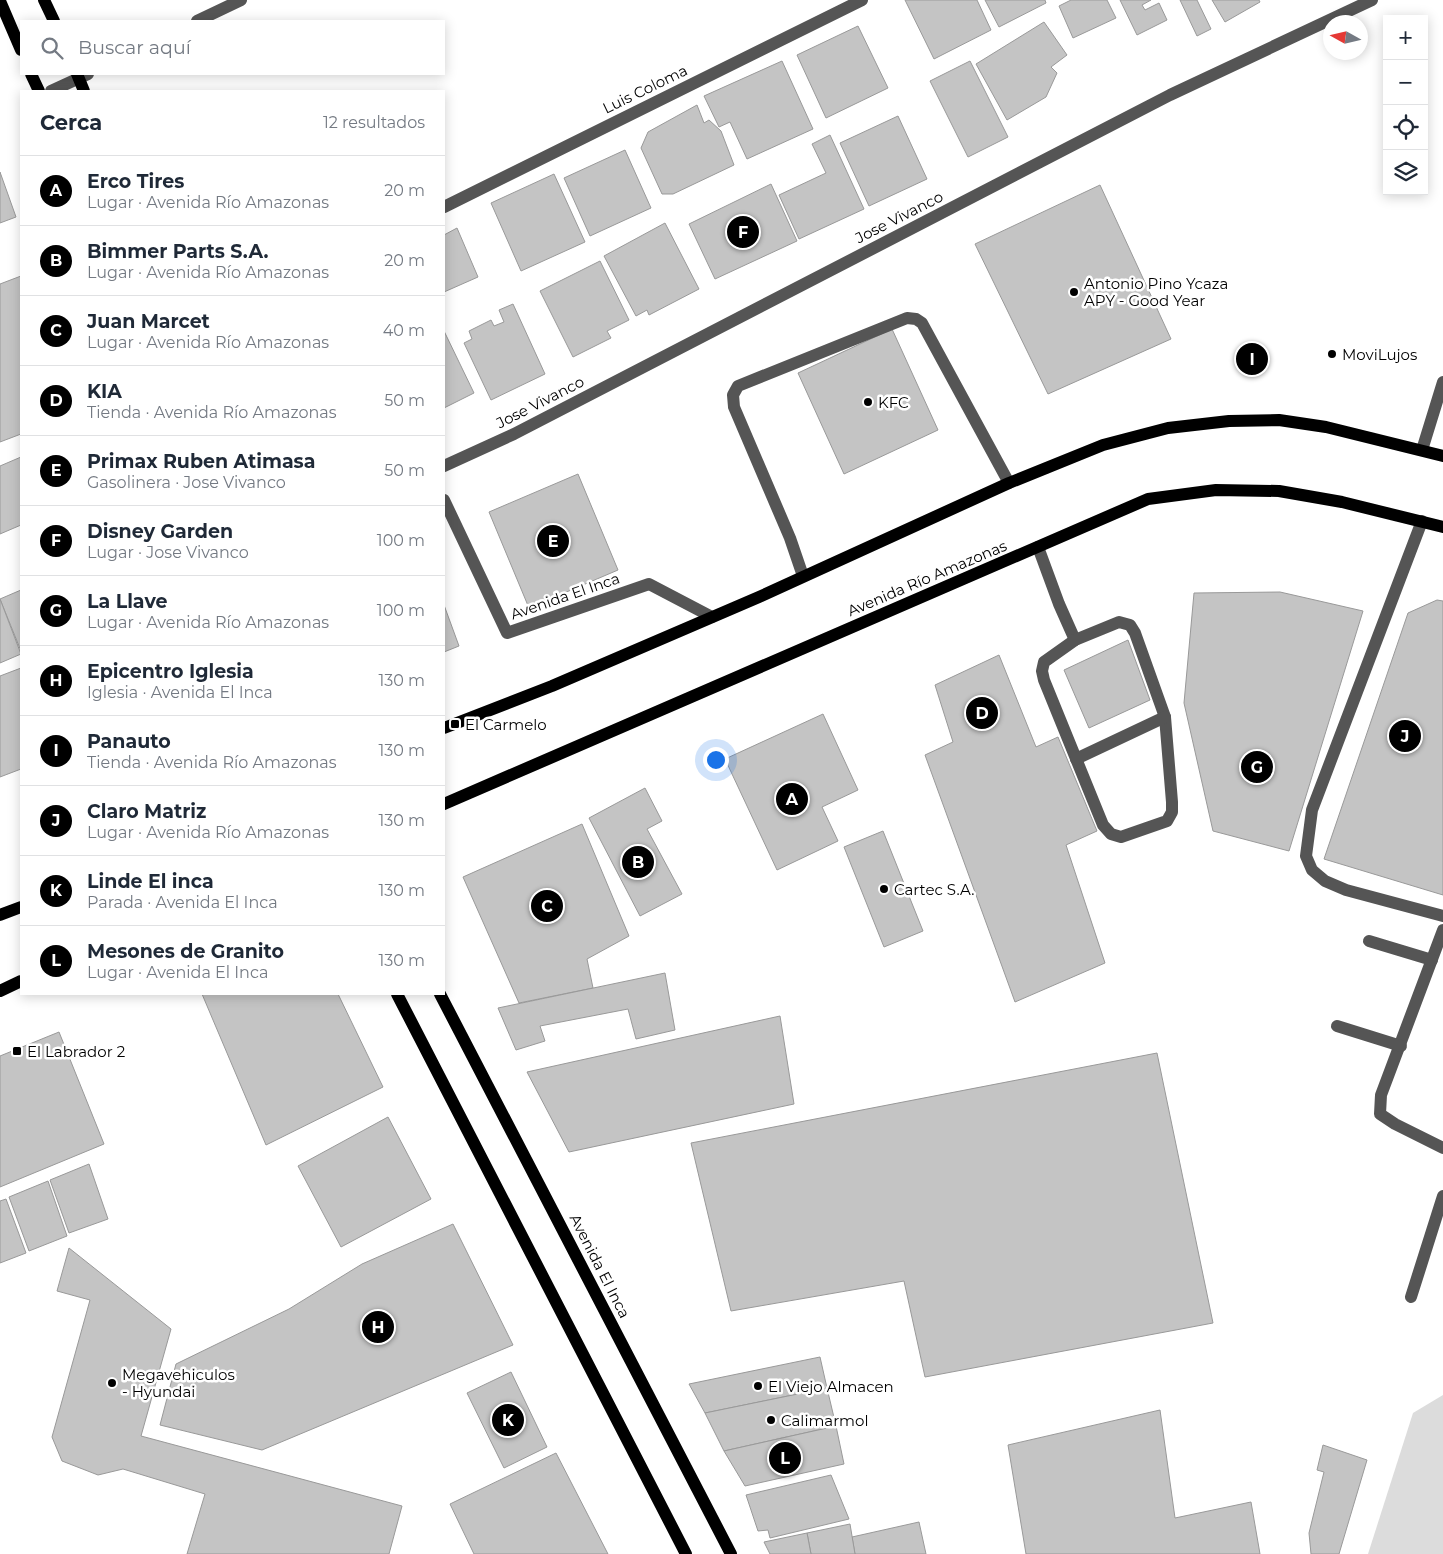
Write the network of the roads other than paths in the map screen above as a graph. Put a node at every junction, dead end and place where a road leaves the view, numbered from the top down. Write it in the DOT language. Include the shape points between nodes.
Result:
graph roads {
  1 [pos="44,0"];
  2 [pos="241,0"];
  3 [pos="862,0"];
  4 [pos="1372,0"];
  5 [pos="0,1"];
  6 [pos="54,20"];
  7 [pos="199,20"];
  8 [pos="20,48"];
  9 [pos="31,75"];
  10 [pos="81,75"];
  11 [pos="39,90"];
  12 [pos="53,90"];
  13 [pos="84,90"];
  14 [pos="445,206"];
  15 [pos="1443,382"];
  16 [pos="1422,450"];
  17 [pos="1443,456"];
  18 [pos="445,466"];
  19 [pos="1009,483"];
  20 [pos="445,502"];
  21 [pos="1422,521"];
  22 [pos="1443,527"];
  23 [pos="1038,547"];
  24 [pos="803,576"];
  25 [pos="712,617"];
  26 [pos="1075,640"];
  27 [pos="1165,717"];
  28 [pos="445,728"];
  29 [pos="1076,760"];
  30 [pos="445,804"];
  31 [pos="20,907"];
  32 [pos="0,915"];
  33 [pos="1443,916"];
  34 [pos="1443,930"];
  35 [pos="1368,941"];
  36 [pos="1432,960"];
  37 [pos="20,982"];
  38 [pos="0,991"];
  39 [pos="398,995"];
  40 [pos="441,995"];
  41 [pos="1337,1026"];
  42 [pos="1401,1046"];
  43 [pos="1443,1148"];
  44 [pos="1443,1196"];
  45 [pos="1411,1297"];
  46 [pos="686,1554"];
  47 [pos="731,1554"];
  1 -- 6 [label="main road"];
  2 -- 7 [label="street"];
  3 -- 14 [label="street, Luis Coloma"];
  4 -- 18 [label="street, Jose Vivanco" via="1170,94 522,430"];
  5 -- 8 [label="main road"];
  9 -- 11 [label="main road"];
  10 -- 12 [label="street"];
  10 -- 13 [label="main road"];
  15 -- 16 [label="street"];
  16 -- 17 [label="main road"];
  16 -- 19 [label="main road" via="1326,427 1278,420 1229,422 1168,428 1103,445"];
  19 -- 24 [label="main road"];
  19 -- 24 [label="street" via="922,323 916,319 907,318 738,386 733,396 734,407"];
  20 -- 25 [label="street, Avenida El Inca" via="507,633 649,584"];
  21 -- 22 [label="main road, Avenida Río Amazonas"];
  21 -- 23 [label="main road, Avenida Río Amazonas" via="1279,491 1216,490 1148,499"];
  21 -- 33 [label="street" via="1312,810 1306,856 1312,870 1325,881 1346,890"];
  23 -- 26 [label="street"];
  23 -- 30 [label="main road, Avenida Río Amazonas"];
  24 -- 25 [label="main road"];
  25 -- 28 [label="main road" via="552,686"];
  26 -- 27 [label="street" via="1119,622 1130,624"];
  26 -- 29 [label="street" via="1044,662 1042,671"];
  27 -- 29 [label="street"];
  27 -- 29 [label="street" via="1172,802 1172,812 1167,821 1121,837 1110,834"];
  31 -- 32 [label="main road"];
  34 -- 36 [label="street"];
  35 -- 36 [label="street"];
  36 -- 42 [label="street"];
  37 -- 38 [label="main road"];
  39 -- 46 [label="main road"];
  40 -- 47 [label="main road, Avenida El Inca"];
  41 -- 42 [label="street"];
  42 -- 43 [label="street" via="1381,1095 1380,1114"];
  44 -- 45 [label="street"];
}
